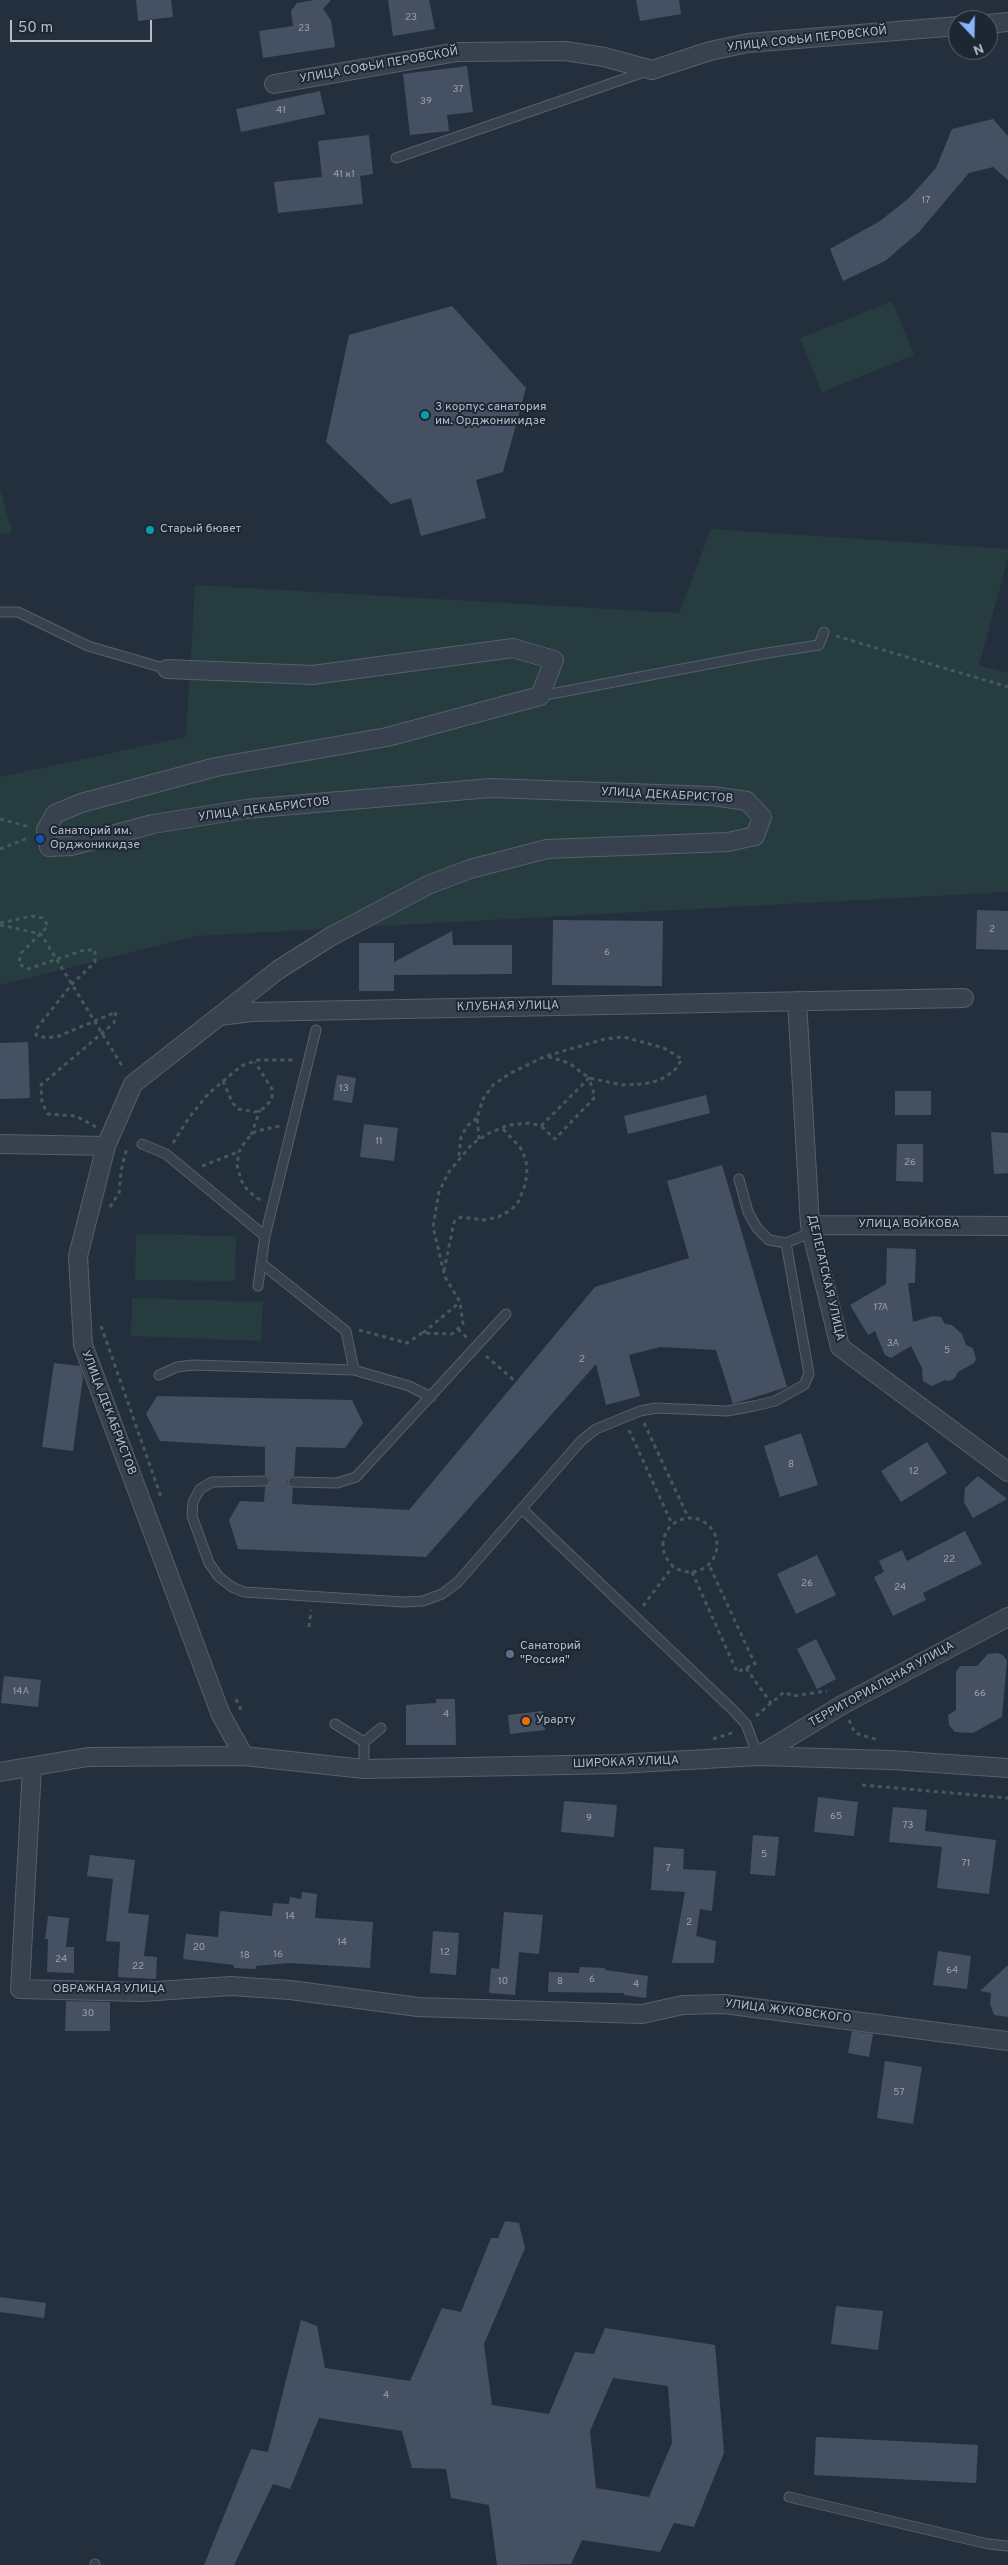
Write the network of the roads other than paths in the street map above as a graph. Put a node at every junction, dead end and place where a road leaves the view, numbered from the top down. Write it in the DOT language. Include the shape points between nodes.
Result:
graph roads {
  1 [pos="948,27"];
  2 [pos="652,70"];
  3 [pos="274,84"];
  4 [pos="396,158"];
  5 [pos="0,612"];
  6 [pos="824,632"];
  7 [pos="167,669"];
  8 [pos="540,696"];
  9 [pos="964,998"];
  10 [pos="797,1001"];
  11 [pos="220,1016"];
  12 [pos="316,1030"];
  13 [pos="109,1140"];
  14 [pos="0,1144"];
  15 [pos="142,1144"];
  16 [pos="739,1179"];
  17 [pos="1008,1226"];
  18 [pos="807,1230"];
  19 [pos="264,1236"];
  20 [pos="786,1243"];
  21 [pos="261,1263"];
  22 [pos="258,1286"];
  23 [pos="506,1314"];
  24 [pos="354,1370"];
  25 [pos="159,1375"];
  26 [pos="431,1397"];
  27 [pos="1008,1472"];
  28 [pos="265,1481"];
  29 [pos="293,1482"];
  30 [pos="522,1509"];
  31 [pos="1008,1617"];
  32 [pos="335,1724"];
  33 [pos="381,1728"];
  34 [pos="364,1742"];
  35 [pos="244,1756"];
  36 [pos="758,1756"];
  37 [pos="32,1767"];
  38 [pos="1008,1768"];
  39 [pos="364,1769"];
  40 [pos="0,1772"];
  41 [pos="418,2007"];
  42 [pos="1008,2041"];
  43 [pos="789,2497"];
  44 [pos="1008,2546"];
  1 -- 2 [label="street, УЛИЦА СОФЬИ ПЕРОВСКОЙ" via="748,44 710,51"];
  2 -- 3 [label="street, УЛИЦА СОФЬИ ПЕРОВСКОЙ" via="565,51 457,52"];
  2 -- 4 [label="lane"];
  5 -- 7 [label="lane" via="18,612 88,646"];
  6 -- 8 [label="lane" via="819,645"];
  7 -- 8 [label="street" via="312,675 513,648 554,660"];
  8 -- 11 [label="street, УЛИЦА ДЕКАБРИСТОВ" via="387,737 216,767 81,803 54,814 46,830 49,847 72,846 153,824 246,810 491,788 714,796 747,801 762,817 755,836 728,842 547,849 428,885 330,937 278,970"];
  9 -- 10 [label="street, КЛУБНАЯ УЛИЦА"];
  10 -- 11 [label="street, КЛУБНАЯ УЛИЦА" via="251,1012"];
  10 -- 18 [label="street, ДЕЛЕГАТСКАЯ УЛИЦА"];
  11 -- 13 [label="street, УЛИЦА ДЕКАБРИСТОВ" via="133,1084"];
  12 -- 19 [label="lane"];
  13 -- 14 [label="street"];
  13 -- 35 [label="street, УЛИЦА ДЕКАБРИСТОВ" via="78,1256 82,1345 221,1715"];
  15 -- 19 [label="lane" via="166,1154"];
  16 -- 20 [label="lane" via="748,1212 757,1228 769,1240"];
  17 -- 18 [label="street, УЛИЦА ВОЙКОВА"];
  18 -- 20 [label="lane"];
  18 -- 27 [label="street, ДЕЛЕГАТСКАЯ УЛИЦА" via="840,1346"];
  19 -- 21 [label="lane"];
  20 -- 30 [label="lane" via="809,1374 804,1385 775,1401 754,1406 727,1411 656,1408 596,1429 580,1441"];
  21 -- 22 [label="lane"];
  21 -- 24 [label="lane" via="346,1331"];
  23 -- 26 [label="lane"];
  24 -- 25 [label="lane" via="193,1365 177,1367"];
  24 -- 26 [label="lane" via="409,1386"];
  26 -- 29 [label="lane" via="356,1477 337,1483"];
  28 -- 30 [label="lane" via="212,1482 200,1490 193,1502 192,1516 209,1563 219,1577 244,1592 423,1601 442,1594 457,1583"];
  30 -- 36 [label="lane" via="746,1724"];
  31 -- 36 [label="street, ТЕРРИТОРИАЛЬНАЯ УЛИЦА" via="842,1705"];
  32 -- 34 [label="lane"];
  33 -- 34 [label="lane"];
  34 -- 39 [label="lane"];
  35 -- 37 [label="street" via="88,1758"];
  35 -- 39 [label="street, ШИРОКАЯ УЛИЦА"];
  36 -- 38 [label="street, ШИРОКАЯ УЛИЦА"];
  36 -- 39 [label="street, ШИРОКАЯ УЛИЦА" via="618,1764"];
  37 -- 40 [label="street"];
  37 -- 41 [label="street, ОВРАЖНАЯ УЛИЦА" via="20,1989 142,1992 231,1986 290,1990"];
  41 -- 42 [label="street, УЛИЦА ЖУКОВСКОГО" via="642,2014 683,2005 724,2004"];
  43 -- 44 [label="lane"];
}
